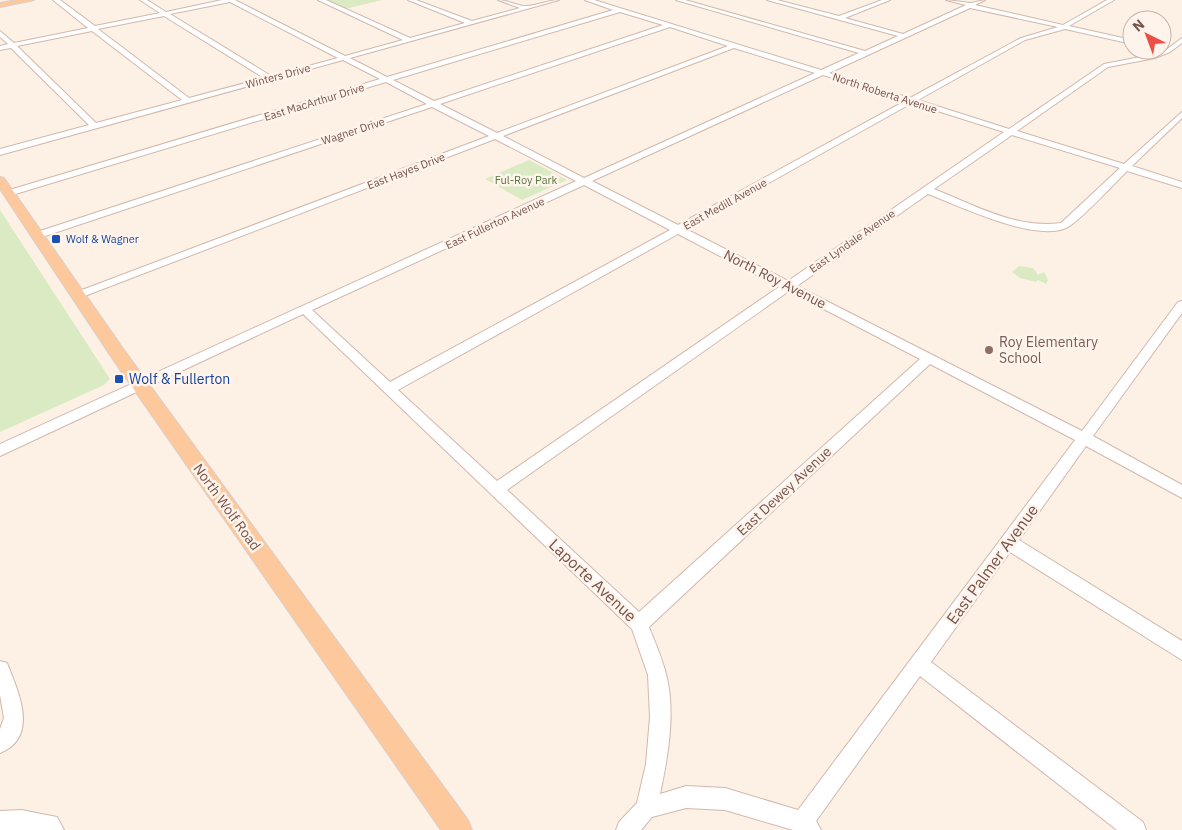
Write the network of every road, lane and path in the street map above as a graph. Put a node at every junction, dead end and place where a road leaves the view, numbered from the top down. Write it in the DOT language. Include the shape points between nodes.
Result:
graph roads {
  1 [pos="30,0"];
  2 [pos="56,0"];
  3 [pos="144,0"];
  4 [pos="230,0"];
  5 [pos="321,0"];
  6 [pos="411,0"];
  7 [pos="501,0"];
  8 [pos="556,0"];
  9 [pos="604,0"];
  10 [pos="679,0"];
  11 [pos="770,0"];
  12 [pos="794,0"];
  13 [pos="886,0"];
  14 [pos="949,0"];
  15 [pos="982,0"];
  16 [pos="1111,0"];
  17 [pos="591,1"];
  18 [pos="784,4"];
  19 [pos="0,5"];
  20 [pos="971,6"];
  21 [pos="525,8"];
  22 [pos="619,10"];
  23 [pos="165,14"];
  24 [pos="840,18"];
  25 [pos="471,23"];
  26 [pos="668,26"];
  27 [pos="1064,27"];
  28 [pos="93,28"];
  29 [pos="0,33"];
  30 [pos="905,36"];
  31 [pos="409,40"];
  32 [pos="1122,40"];
  33 [pos="13,45"];
  34 [pos="733,46"];
  35 [pos="0,48"];
  36 [pos="866,53"];
  37 [pos="344,58"];
  38 [pos="1130,60"];
  39 [pos="822,73"];
  40 [pos="270,78"];
  41 [pos="387,80"];
  42 [pos="187,100"];
  43 [pos="911,101"];
  44 [pos="434,104"];
  45 [pos="1182,114"];
  46 [pos="94,126"];
  47 [pos="1011,133"];
  48 [pos="496,136"];
  49 [pos="0,152"];
  50 [pos="1125,168"];
  51 [pos="0,180"];
  52 [pos="586,181"];
  53 [pos="1182,186"];
  54 [pos="927,190"];
  55 [pos="10,193"];
  56 [pos="678,230"];
  57 [pos="38,235"];
  58 [pos="787,286"];
  59 [pos="78,295"];
  60 [pos="1182,305"];
  61 [pos="305,310"];
  62 [pos="928,358"];
  63 [pos="139,384"];
  64 [pos="389,389"];
  65 [pos="1084,438"];
  66 [pos="0,450"];
  67 [pos="497,489"];
  68 [pos="1182,492"];
  69 [pos="1008,542"];
  70 [pos="639,624"];
  71 [pos="1182,651"];
  72 [pos="919,664"];
  73 [pos="0,670"];
  74 [pos="5,739"];
  75 [pos="646,808"];
  76 [pos="0,822"];
  77 [pos="806,826"];
  78 [pos="51,828"];
  79 [pos="458,830"];
  80 [pos="626,830"];
  81 [pos="1135,830"];
  1 -- 19 [label="main road"];
  2 -- 28 [label="street"];
  3 -- 23 [label="street"];
  4 -- 23 [label="street"];
  4 -- 37 [label="street, North Roy Avenue"];
  5 -- 31 [label="street"];
  6 -- 25 [label="street"];
  7 -- 21 [label="street"];
  8 -- 21 [label="street, Winters Drive"];
  9 -- 17 [label="street"];
  10 -- 36 [label="street"];
  11 -- 18 [label="street"];
  12 -- 18 [label="street"];
  13 -- 24 [label="street"];
  14 -- 20 [label="street"];
  15 -- 20 [label="street, East Fullerton Avenue"];
  16 -- 27 [label="street, East Medill Avenue"];
  17 -- 22 [label="street, North Roberta Avenue"];
  18 -- 24 [label="street"];
  20 -- 27 [label="street"];
  20 -- 30 [label="street, East Fullerton Avenue"];
  21 -- 25 [label="street, Winters Drive"];
  22 -- 26 [label="street, North Roberta Avenue"];
  22 -- 41 [label="street, East MacArthur Drive"];
  23 -- 28 [label="street"];
  23 -- 40 [label="street"];
  24 -- 30 [label="street"];
  25 -- 31 [label="street, Winters Drive"];
  26 -- 34 [label="street, North Roberta Avenue"];
  26 -- 44 [label="street, Wagner Drive"];
  27 -- 32 [label="street"];
  27 -- 43 [label="street, East Medill Avenue" via="1023,39"];
  28 -- 33 [label="street"];
  28 -- 42 [label="street"];
  29 -- 33 [label="street"];
  30 -- 36 [label="street, East Fullerton Avenue"];
  31 -- 37 [label="street, Winters Drive"];
  33 -- 35 [label="street"];
  33 -- 46 [label="street"];
  34 -- 39 [label="street, North Roberta Avenue"];
  34 -- 48 [label="street, East Hayes Drive"];
  36 -- 39 [label="street, East Fullerton Avenue"];
  37 -- 40 [label="street, Winters Drive"];
  37 -- 41 [label="street, North Roy Avenue"];
  38 -- 47 [label="street, East Lyndale Avenue" via="1106,65"];
  39 -- 43 [label="street, North Roberta Avenue"];
  39 -- 52 [label="street, East Fullerton Avenue"];
  40 -- 42 [label="street, Winters Drive"];
  41 -- 44 [label="street, North Roy Avenue"];
  41 -- 55 [label="street, East MacArthur Drive"];
  42 -- 46 [label="street, Winters Drive"];
  43 -- 47 [label="street, North Roberta Avenue"];
  43 -- 56 [label="street, East Medill Avenue"];
  44 -- 48 [label="street, North Roy Avenue"];
  44 -- 57 [label="street, Wagner Drive"];
  45 -- 50 [label="street"];
  46 -- 49 [label="street, Winters Drive"];
  47 -- 50 [label="street, North Roberta Avenue"];
  47 -- 54 [label="street, East Lyndale Avenue"];
  48 -- 52 [label="street, North Roy Avenue"];
  48 -- 59 [label="street, East Hayes Drive"];
  50 -- 53 [label="street, North Roberta Avenue"];
  50 -- 54 [label="street" via="1070,222 1048,229 1019,224"];
  51 -- 55 [label="main road, North Wolf Road"];
  52 -- 56 [label="street, North Roy Avenue"];
  52 -- 61 [label="street, East Fullerton Avenue"];
  54 -- 58 [label="street, East Lyndale Avenue"];
  55 -- 57 [label="main road, North Wolf Road"];
  56 -- 58 [label="street, North Roy Avenue"];
  56 -- 64 [label="street, East Medill Avenue"];
  57 -- 59 [label="main road, North Wolf Road"];
  58 -- 62 [label="street, North Roy Avenue"];
  58 -- 67 [label="street, East Lyndale Avenue"];
  59 -- 63 [label="main road, North Wolf Road"];
  60 -- 65 [label="street, East Palmer Avenue"];
  61 -- 63 [label="street, East Fullerton Avenue"];
  61 -- 64 [label="street, Laporte Avenue"];
  62 -- 65 [label="street, North Roy Avenue"];
  62 -- 70 [label="street, East Dewey Avenue"];
  63 -- 66 [label="street, East Fullerton Avenue"];
  63 -- 79 [label="main road, North Wolf Road"];
  64 -- 67 [label="street, Laporte Avenue"];
  65 -- 68 [label="street, North Roy Avenue"];
  65 -- 69 [label="street, East Palmer Avenue"];
  67 -- 70 [label="street, Laporte Avenue"];
  69 -- 71 [label="street"];
  69 -- 72 [label="street, East Palmer Avenue"];
  70 -- 75 [label="street, Laporte Avenue" via="656,675 660,717 656,764"];
  72 -- 77 [label="street, East Palmer Avenue"];
  72 -- 81 [label="street"];
  73 -- 74 [label="street" via="16,715"];
  75 -- 77 [label="street" via="686,797 725,799"];
  75 -- 80 [label="street"];
  76 -- 78 [label="street" via="21,821"];
}
